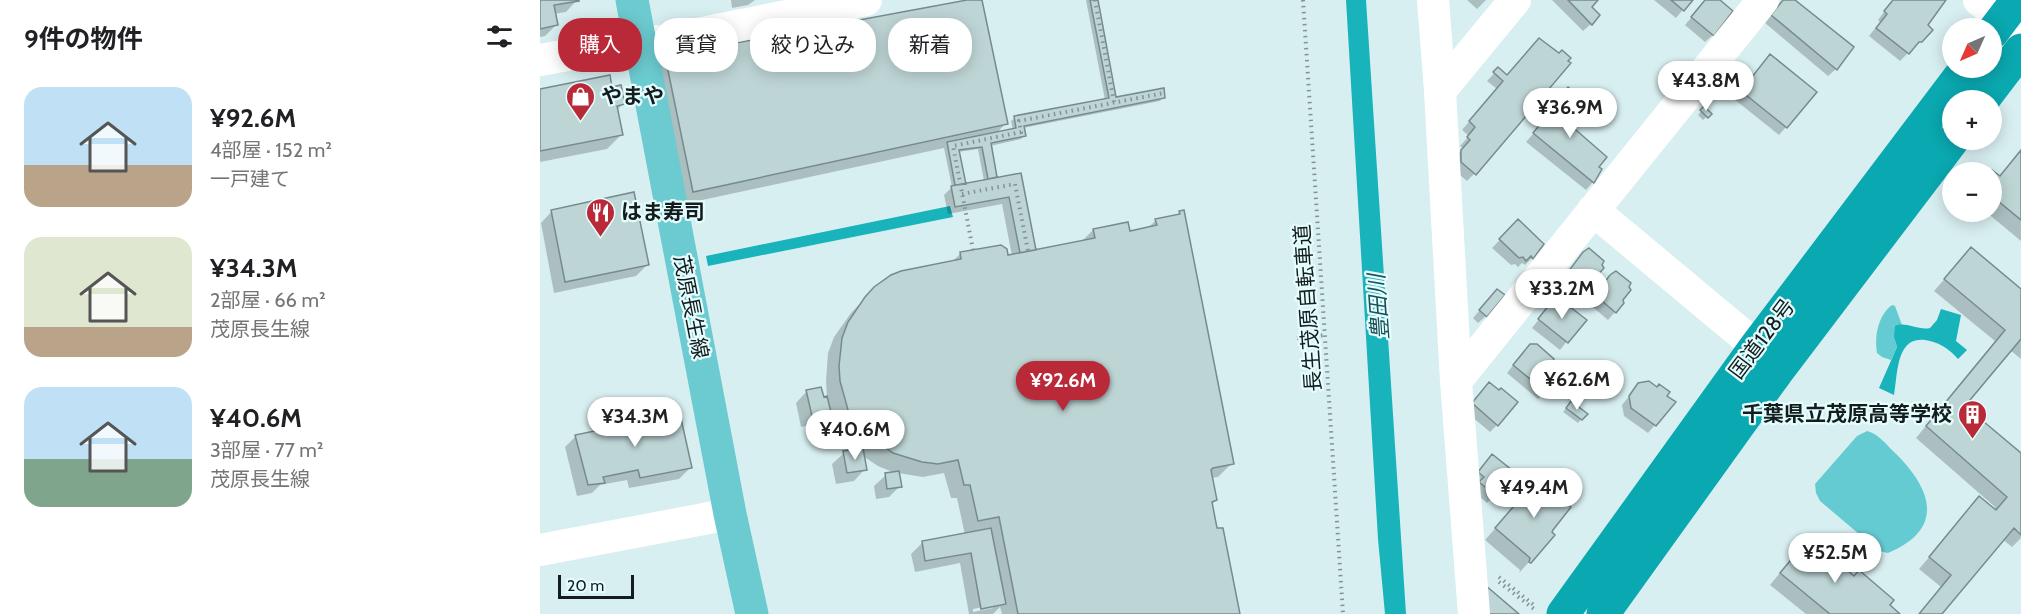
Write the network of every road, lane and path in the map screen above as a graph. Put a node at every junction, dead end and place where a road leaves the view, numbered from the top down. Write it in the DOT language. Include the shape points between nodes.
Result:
graph roads {
  1 [pos="632,0"];
  2 [pos="866,0"];
  3 [pos="1095,0"];
  4 [pos="1303,0"];
  5 [pos="1433,0"];
  6 [pos="1515,0"];
  7 [pos="1764,0"];
  8 [pos="635,18"];
  9 [pos="642,42"];
  10 [pos="2021,50"];
  11 [pos="642,52"];
  12 [pos="558,57"];
  13 [pos="540,60"];
  14 [pos="1958,78"];
  15 [pos="1991,90"];
  16 [pos="1440,91"];
  17 [pos="1164,93"];
  18 [pos="1114,102"];
  19 [pos="1945,150"];
  20 [pos="963,194"];
  21 [pos="1593,210"];
  22 [pos="973,250"];
  23 [pos="1028,251"];
  24 [pos="1325,335"];
  25 [pos="1297,338"];
  26 [pos="1756,346"];
  27 [pos="1456,381"];
  28 [pos="730,514"];
  29 [pos="540,550"];
  30 [pos="1494,576"];
  31 [pos="1554,606"];
  32 [pos="1605,613"];
  33 [pos="752,614"];
  34 [pos="1343,614"];
  35 [pos="1474,614"];
  1 -- 8 [label="main road, 茂原長生線"];
  2 -- 9 [label="street"];
  3 -- 18 [label="path"];
  4 -- 24 [label="path, 長生茂原自転車道"];
  5 -- 16 [label="street"];
  6 -- 16 [label="street"];
  7 -- 21 [label="street"];
  10 -- 15 [label="highway"];
  11 -- 28 [label="main road, 茂原長生線"];
  12 -- 13 [label="street"];
  14 -- 26 [label="highway, 国道128号"];
  16 -- 27 [label="street"];
  17 -- 18 [label="path"];
  18 -- 20 [label="path" via="1019,121 1021,132 953,146"];
  19 -- 32 [label="highway, 国道128号" via="1777,372"];
  20 -- 22 [label="path"];
  20 -- 23 [label="path" via="1014,184"];
  21 -- 26 [label="street"];
  21 -- 27 [label="street"];
  24 -- 25 [label="path"];
  24 -- 34 [label="path, 長生茂原自転車道"];
  26 -- 31 [label="highway, 国道128号"];
  27 -- 35 [label="street"];
  28 -- 29 [label="street"];
  28 -- 33 [label="main road, 茂原長生線"];
  30 -- 31 [label="path"];
  31 -- 32 [label="street"];
}
